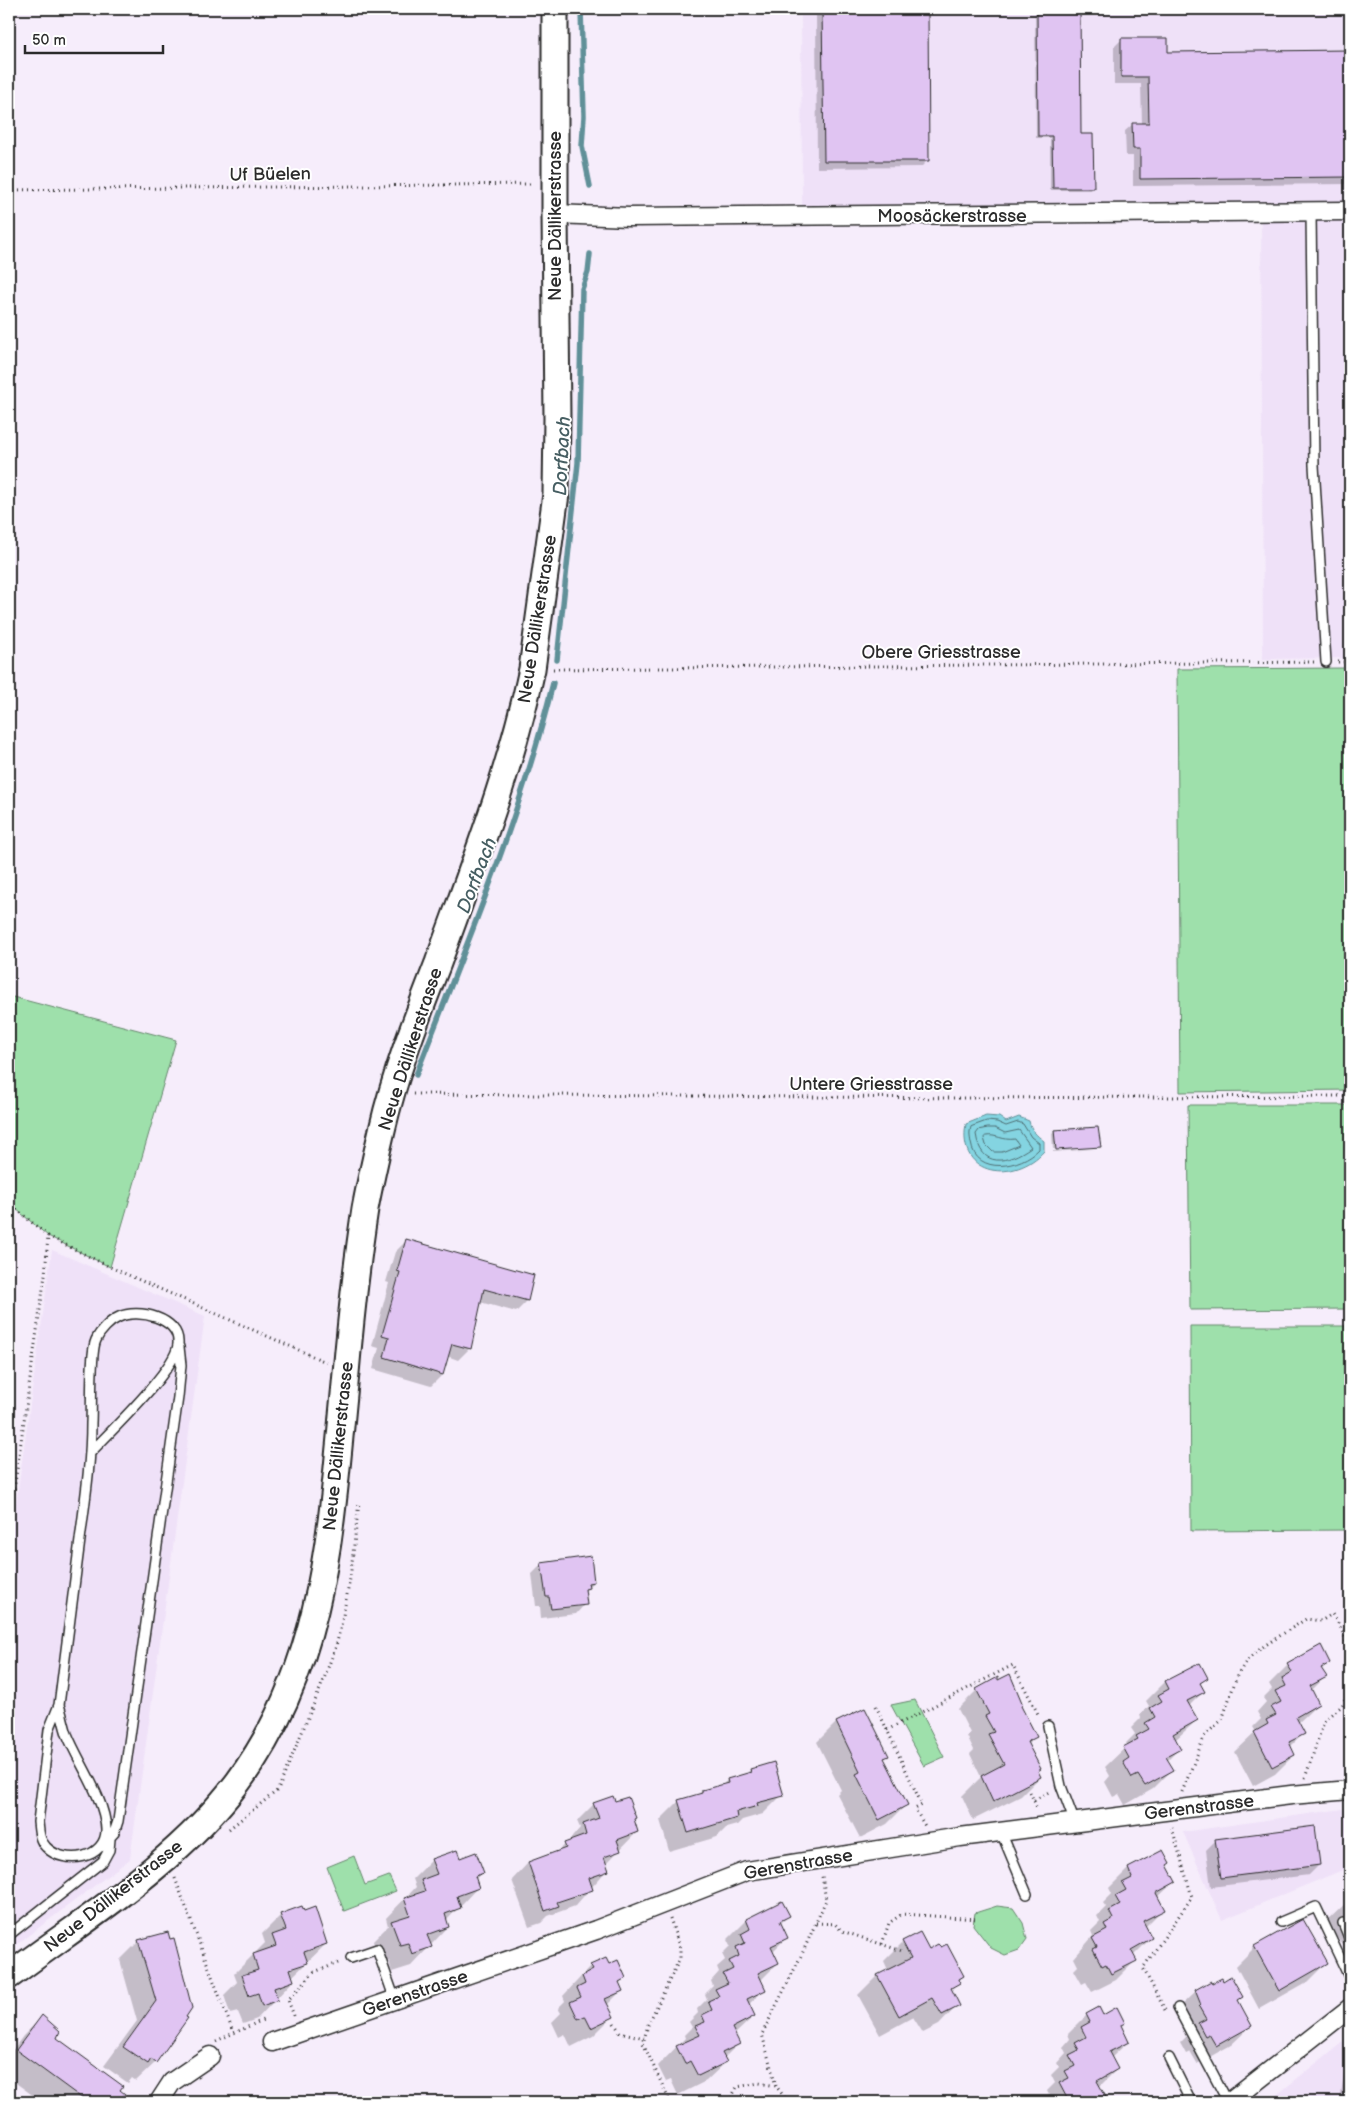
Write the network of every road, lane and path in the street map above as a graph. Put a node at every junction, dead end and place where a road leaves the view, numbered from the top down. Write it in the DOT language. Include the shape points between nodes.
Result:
graph roads {
  1 [pos="555,9"];
  2 [pos="532,174"];
  3 [pos="532,184"];
  4 [pos="9,190"];
  5 [pos="532,194"];
  6 [pos="1311,212"];
  7 [pos="1350,212"];
  8 [pos="555,214"];
  9 [pos="1326,662"];
  10 [pos="1350,662"];
  11 [pos="532,669"];
  12 [pos="392,1094"];
  13 [pos="1350,1096"];
  14 [pos="9,1203"];
  15 [pos="48,1236"];
  16 [pos="178,1344"];
  17 [pos="329,1363"];
  18 [pos="91,1452"];
  19 [pos="9,1525"];
  20 [pos="1350,1666"];
  21 [pos="1350,1685"];
  22 [pos="59,1705"];
  23 [pos="876,1706"];
  24 [pos="1048,1726"];
  25 [pos="887,1730"];
  26 [pos="1304,1781"];
  27 [pos="1350,1790"];
  28 [pos="1030,1792"];
  29 [pos="1180,1797"];
  30 [pos="1041,1815"];
  31 [pos="1075,1823"];
  32 [pos="1171,1827"];
  33 [pos="928,1831"];
  34 [pos="1001,1832"];
  35 [pos="110,1839"];
  36 [pos="100,1848"];
  37 [pos="822,1872"];
  38 [pos="172,1874"];
  39 [pos="1027,1894"];
  40 [pos="668,1913"];
  41 [pos="978,1919"];
  42 [pos="1281,1922"];
  43 [pos="816,1923"];
  44 [pos="1343,1923"];
  45 [pos="9,1935"];
  46 [pos="1350,1940"];
  47 [pos="882,1944"];
  48 [pos="902,1951"];
  49 [pos="351,1958"];
  50 [pos="9,1976"];
  51 [pos="1350,1979"];
  52 [pos="395,2000"];
  53 [pos="1178,2008"];
  54 [pos="1350,2008"];
  55 [pos="1166,2012"];
  56 [pos="294,2017"];
  57 [pos="263,2020"];
  58 [pos="614,2023"];
  59 [pos="233,2032"];
  60 [pos="644,2038"];
  61 [pos="272,2042"];
  62 [pos="210,2056"];
  63 [pos="1169,2058"];
  64 [pos="776,2086"];
  65 [pos="159,2102"];
  66 [pos="670,2102"];
  67 [pos="730,2102"];
  68 [pos="788,2102"];
  69 [pos="1191,2102"];
  70 [pos="1229,2102"];
  1 -- 8 [label="street, Neue Dällikerstrasse"];
  2 -- 3 [label="path"];
  3 -- 4 [label="path, Uf Büelen"];
  3 -- 5 [label="path"];
  6 -- 7 [label="street, Moosäckerstrasse"];
  6 -- 8 [label="street, Moosäckerstrasse" via="629,218"];
  6 -- 9 [label="lane" via="1314,465"];
  8 -- 11 [label="street, Neue Dällikerstrasse" via="556,494"];
  9 -- 10 [label="path, Obere Griesstrasse"];
  9 -- 11 [label="path, Obere Griesstrasse"];
  11 -- 12 [label="street, Neue Dällikerstrasse" via="492,816"];
  12 -- 13 [label="path, Untere Griesstrasse" via="956,1098"];
  12 -- 50 [label="street, Neue Dällikerstrasse" via="365,1207 334,1498 320,1593 296,1675 280,1716 237,1783 202,1823 158,1864"];
  14 -- 15 [label="path"];
  15 -- 17 [label="path" via="128,1275"];
  15 -- 19 [label="path"];
  16 -- 18 [label="lane" via="162,1375"];
  16 -- 18 [label="lane" via="177,1334 166,1321 138,1313 120,1316 110,1322 95,1342"];
  16 -- 35 [label="lane" via="181,1365 178,1397 118,1821"];
  18 -- 22 [label="lane"];
  20 -- 29 [label="path" via="1347,1642 1332,1614 1321,1621 1306,1619 1264,1646 1247,1660 1237,1676 1222,1720 1205,1735"];
  21 -- 26 [label="path" via="1342,1706 1325,1719"];
  22 -- 36 [label="lane" via="67,1734 104,1814 106,1831"];
  22 -- 36 [label="lane" via="49,1730 39,1805 40,1836 45,1846 57,1856 72,1859"];
  23 -- 25 [label="path"];
  24 -- 25 [label="path" via="1038,1715 1013,1665"];
  24 -- 31 [label="lane" via="1061,1786"];
  25 -- 33 [label="path" via="922,1805 915,1809"];
  27 -- 31 [label="street, Gerenstrasse"];
  28 -- 30 [label="path"];
  31 -- 34 [label="street, Gerenstrasse"];
  32 -- 55 [label="path" via="1192,1897 1143,1968"];
  34 -- 39 [label="lane"];
  34 -- 52 [label="street, Gerenstrasse" via="747,1871 596,1930"];
  35 -- 36 [label="lane"];
  35 -- 45 [label="lane" via="103,1861"];
  37 -- 43 [label="path" via="826,1900"];
  38 -- 59 [label="path"];
  40 -- 60 [label="path" via="680,1958"];
  41 -- 47 [label="path" via="902,1914 890,1923"];
  42 -- 51 [label="lane" via="1316,1907"];
  43 -- 47 [label="path" via="835,1924 842,1931"];
  43 -- 64 [label="path" via="762,2034"];
  44 -- 46 [label="lane"];
  47 -- 48 [label="path"];
  49 -- 52 [label="lane" via="377,1949"];
  49 -- 56 [label="path" via="314,1972 288,2000"];
  52 -- 61 [label="street, Gerenstrasse"];
  53 -- 70 [label="lane"];
  54 -- 70 [label="street"];
  57 -- 59 [label="path"];
  58 -- 60 [label="path" via="620,2032"];
  59 -- 62 [label="path" via="206,2046"];
  60 -- 66 [label="path" via="643,2043"];
  62 -- 65 [label="street" via="172,2082"];
  63 -- 69 [label="lane"];
  64 -- 67 [label="path" via="759,2083 737,2087"];
  64 -- 68 [label="path"];
}
